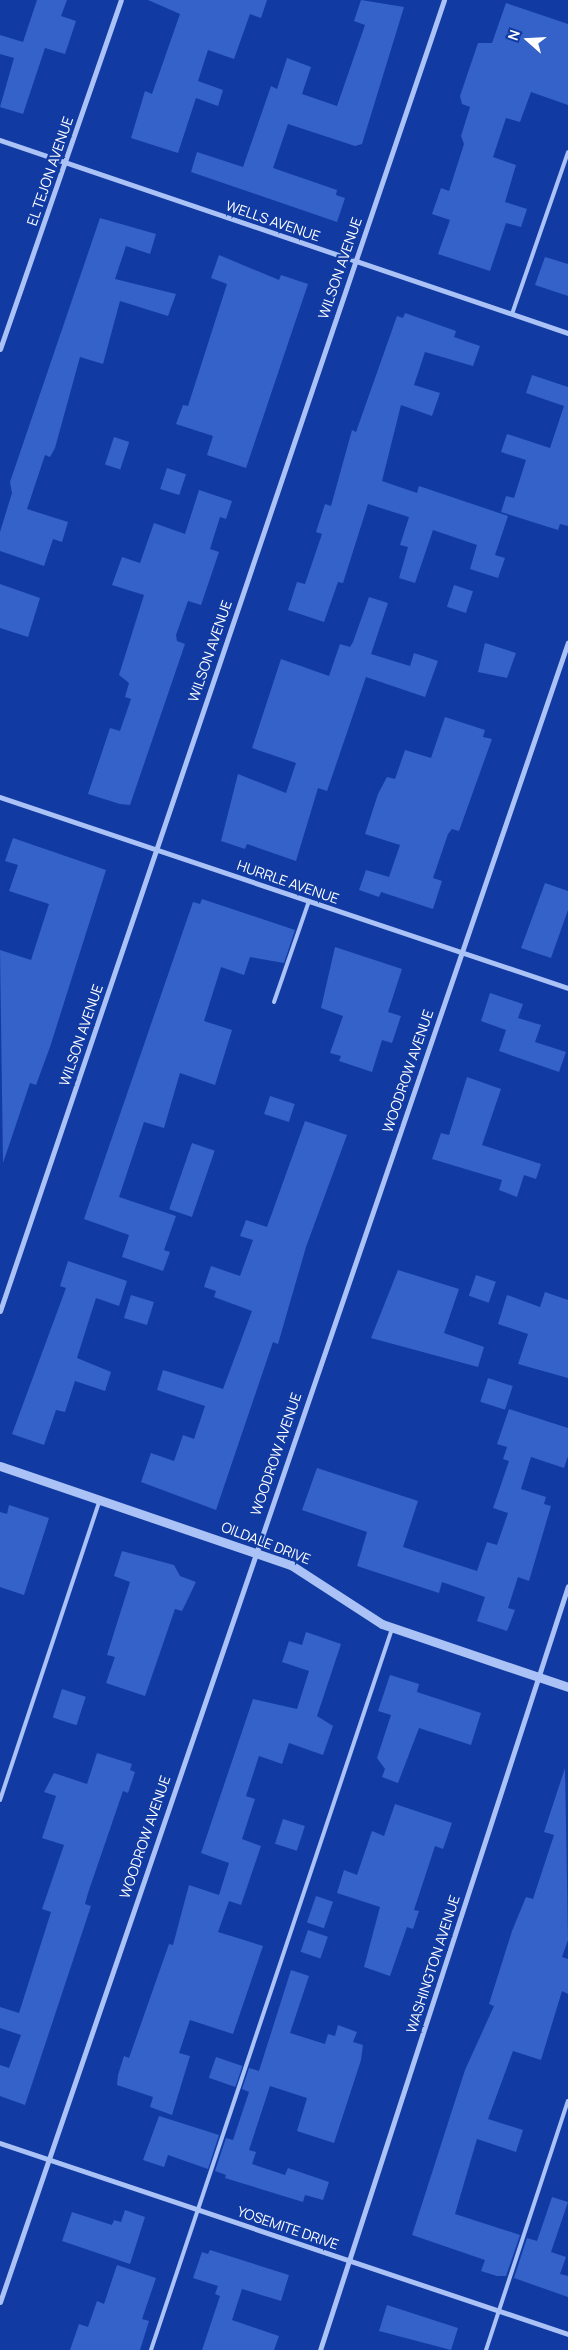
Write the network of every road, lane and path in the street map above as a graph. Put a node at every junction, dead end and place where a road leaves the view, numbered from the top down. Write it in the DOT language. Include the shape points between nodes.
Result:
graph roads {
  1 [pos="121,0"];
  2 [pos="444,0"];
  3 [pos="0,140"];
  4 [pos="568,152"];
  5 [pos="65,162"];
  6 [pos="354,260"];
  7 [pos="512,314"];
  8 [pos="568,333"];
  9 [pos="0,349"];
  10 [pos="568,642"];
  11 [pos="0,797"];
  12 [pos="155,849"];
  13 [pos="309,901"];
  14 [pos="461,952"];
  15 [pos="568,988"];
  16 [pos="274,1002"];
  17 [pos="0,1311"];
  18 [pos="0,1466"];
  19 [pos="100,1500"];
  20 [pos="254,1552"];
  21 [pos="568,1586"];
  22 [pos="392,1628"];
  23 [pos="536,1677"];
  24 [pos="568,1687"];
  25 [pos="0,1800"];
  26 [pos="568,2101"];
  27 [pos="0,2143"];
  28 [pos="49,2159"];
  29 [pos="198,2210"];
  30 [pos="350,2261"];
  31 [pos="0,2302"];
  32 [pos="500,2311"];
  33 [pos="568,2334"];
  34 [pos="151,2350"];
  35 [pos="320,2350"];
  36 [pos="486,2350"];
  1 -- 5 [label="street, EL TEJON AVENUE"];
  2 -- 6 [label="street, WILSON AVENUE"];
  3 -- 5 [label="street, WELLS AVENUE"];
  4 -- 7 [label="lane"];
  5 -- 6 [label="street, WELLS AVENUE"];
  5 -- 9 [label="street, EL TEJON AVENUE"];
  6 -- 7 [label="street, WELLS AVENUE"];
  6 -- 12 [label="street, WILSON AVENUE"];
  7 -- 8 [label="street, WELLS AVENUE"];
  10 -- 14 [label="street, WOODROW AVENUE"];
  11 -- 12 [label="street, HURRLE AVENUE"];
  12 -- 13 [label="street, HURRLE AVENUE"];
  12 -- 17 [label="street, WILSON AVENUE"];
  13 -- 14 [label="street, HURRLE AVENUE"];
  13 -- 16 [label="lane"];
  14 -- 15 [label="street, HURRLE AVENUE"];
  14 -- 20 [label="street, WOODROW AVENUE"];
  18 -- 19 [label="street, OILDALE DRIVE"];
  19 -- 20 [label="street, OILDALE DRIVE"];
  19 -- 25 [label="lane"];
  20 -- 22 [label="street, OILDALE DRIVE" via="317,1578 356,1610"];
  20 -- 28 [label="street, WOODROW AVENUE"];
  21 -- 23 [label="street, WASHINGTON AVENUE"];
  22 -- 23 [label="street, OILDALE DRIVE"];
  22 -- 29 [label="lane"];
  23 -- 24 [label="street, OILDALE DRIVE"];
  23 -- 30 [label="street, WASHINGTON AVENUE"];
  26 -- 32 [label="lane"];
  27 -- 28 [label="street, YOSEMITE DRIVE"];
  28 -- 29 [label="street, YOSEMITE DRIVE"];
  28 -- 31 [label="street, WOODROW AVENUE"];
  29 -- 30 [label="street, YOSEMITE DRIVE"];
  29 -- 34 [label="lane"];
  30 -- 32 [label="street, YOSEMITE DRIVE"];
  30 -- 35 [label="street, WASHINGTON AVENUE"];
  32 -- 33 [label="street, YOSEMITE DRIVE"];
  32 -- 36 [label="lane"];
}
